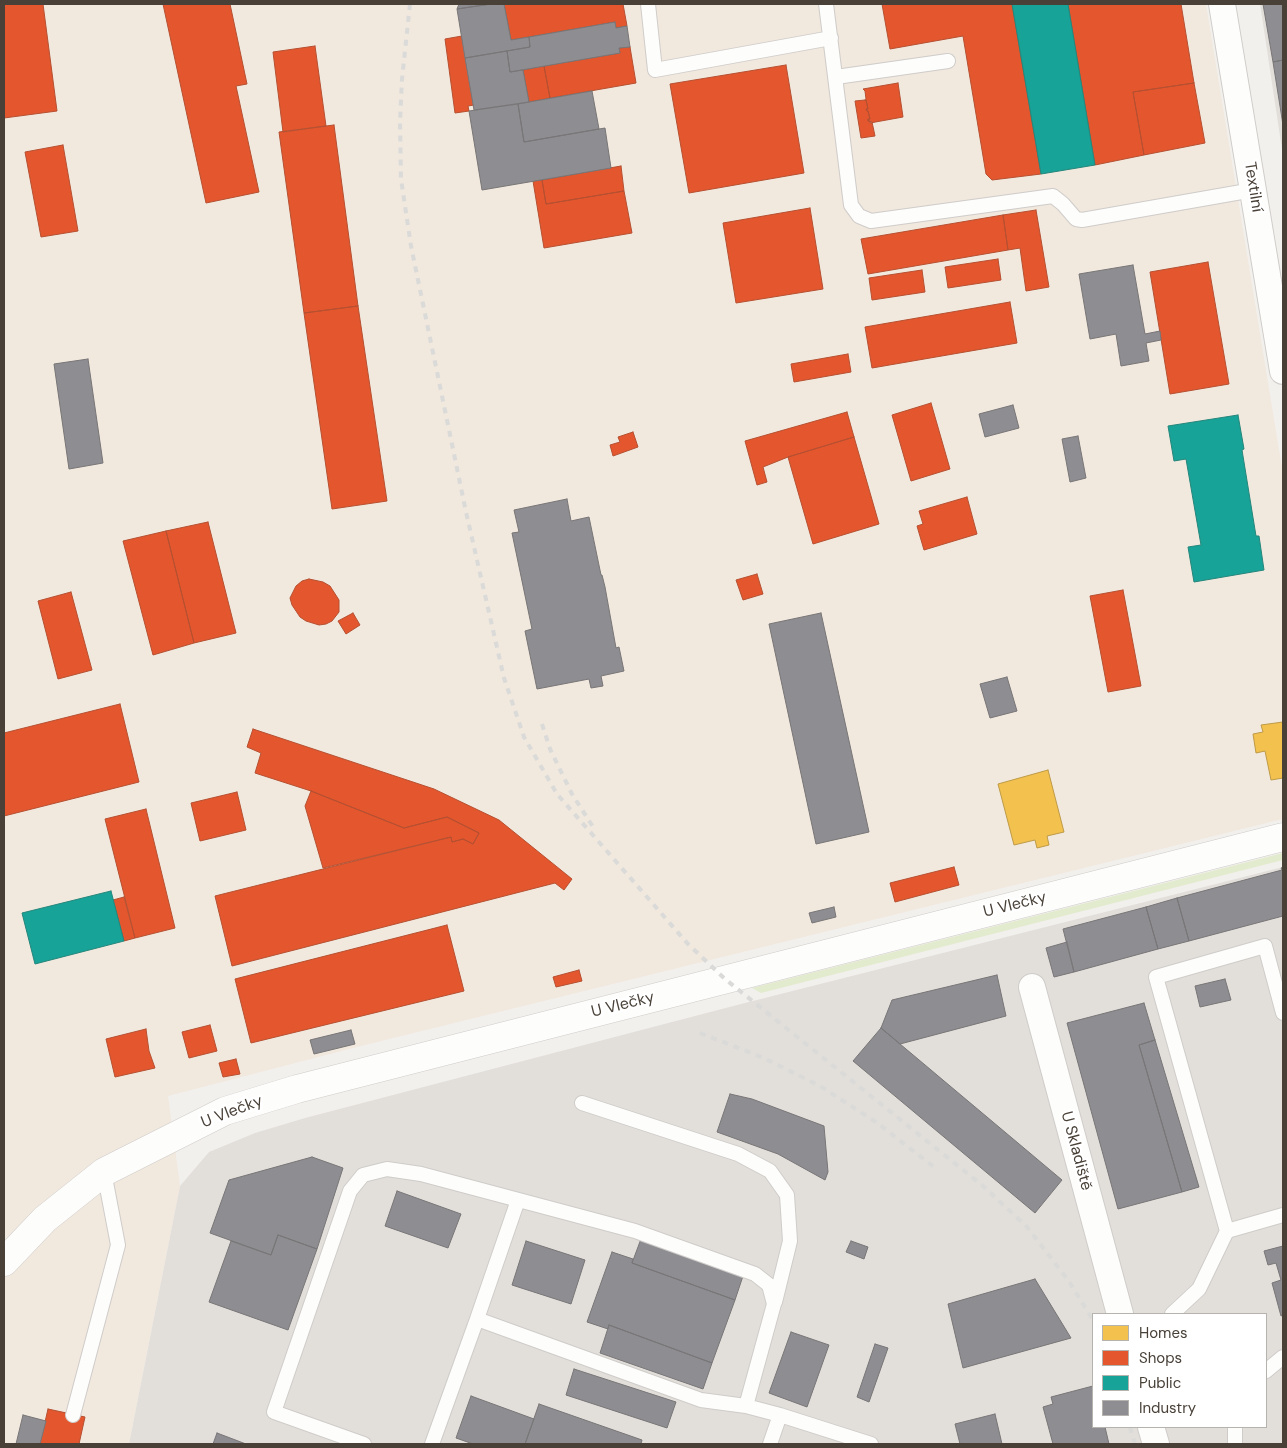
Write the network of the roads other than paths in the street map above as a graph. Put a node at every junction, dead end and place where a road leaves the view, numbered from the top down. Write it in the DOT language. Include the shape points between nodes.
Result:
graph roads {
  1 [pos="648,4"];
  2 [pos="826,4"];
  3 [pos="1222,4"];
  4 [pos="832,38"];
  5 [pos="948,61"];
  6 [pos="836,77"];
  7 [pos="1253,190"];
  8 [pos="1283,371"];
  9 [pos="1283,837"];
  10 [pos="1032,987"];
  11 [pos="1283,1013"];
  12 [pos="582,1103"];
  13 [pos="104,1172"];
  14 [pos="518,1200"];
  15 [pos="1283,1215"];
  16 [pos="1227,1232"];
  17 [pos="4,1262"];
  18 [pos="774,1305"];
  19 [pos="1120,1313"];
  20 [pos="1173,1313"];
  21 [pos="478,1319"];
  22 [pos="1283,1357"];
  23 [pos="1267,1369"];
  24 [pos="746,1406"];
  25 [pos="73,1415"];
  26 [pos="780,1415"];
  27 [pos="1151,1428"];
  28 [pos="1235,1428"];
  29 [pos="364,1444"];
  30 [pos="432,1444"];
  31 [pos="770,1444"];
  32 [pos="871,1444"];
  33 [pos="1156,1444"];
  34 [pos="1235,1444"];
  1 -- 4 [label="lane" via="655,70"];
  2 -- 4 [label="lane"];
  3 -- 7 [label="street, Textilní"];
  4 -- 6 [label="lane"];
  5 -- 6 [label="lane"];
  6 -- 7 [label="lane" via="851,205 858,216 871,221 1053,196 1082,220"];
  7 -- 8 [label="street, Textilní"];
  9 -- 13 [label="street, U Vlečky" via="297,1089 225,1111"];
  10 -- 19 [label="street, U Skladiště"];
  11 -- 16 [label="lane" via="1265,946 1156,977"];
  12 -- 18 [label="lane" via="738,1154 770,1171 787,1195 790,1240"];
  13 -- 17 [label="street, U Vlečky" via="45,1219"];
  13 -- 25 [label="lane" via="118,1245"];
  14 -- 18 [label="lane" via="635,1231 755,1274 769,1285"];
  14 -- 21 [label="lane"];
  14 -- 29 [label="lane" via="421,1174 387,1169 363,1175 350,1190 274,1412"];
  15 -- 16 [label="lane"];
  16 -- 20 [label="lane" via="1199,1289"];
  18 -- 24 [label="lane"];
  21 -- 24 [label="lane" via="700,1400"];
  21 -- 30 [label="lane"];
  22 -- 23 [label="lane"];
  24 -- 26 [label="lane"];
  26 -- 31 [label="lane"];
  26 -- 32 [label="lane"];
  27 -- 33 [label="street"];
  28 -- 34 [label="lane"];
}
